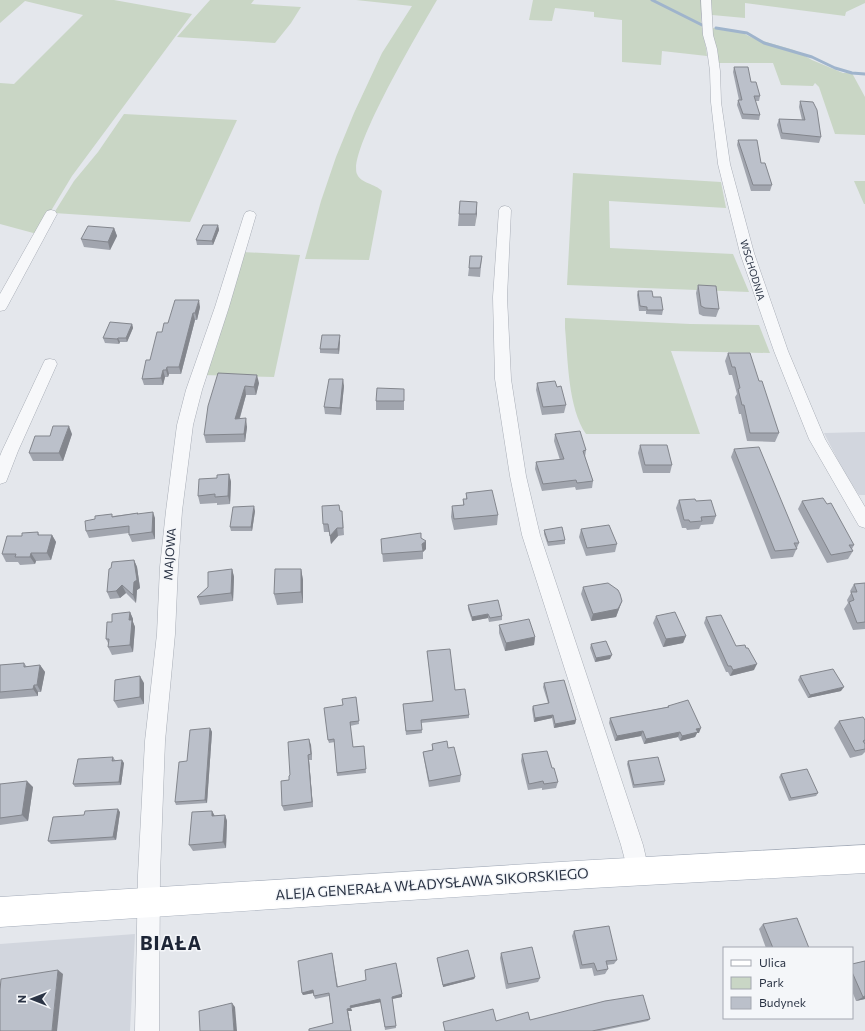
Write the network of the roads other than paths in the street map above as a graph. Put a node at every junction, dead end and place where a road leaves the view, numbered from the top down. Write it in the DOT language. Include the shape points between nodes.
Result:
graph roads {
  1 [pos="706,0"];
  2 [pos="505,210"];
  3 [pos="51,214"];
  4 [pos="250,215"];
  5 [pos="0,307"];
  6 [pos="50,364"];
  7 [pos="0,478"];
  8 [pos="865,521"];
  9 [pos="865,859"];
  10 [pos="638,871"];
  11 [pos="149,902"];
  12 [pos="0,912"];
  13 [pos="147,1031"];
  1 -- 8 [label="street, WSCHODNIA" via="724,164 747,253 781,351 817,440"];
  2 -- 10 [label="street" via="500,297 503,372 518,476 531,535 632,845"];
  3 -- 5 [label="street"];
  4 -- 11 [label="street, MAJOWA" via="185,425 174,511 166,634 155,741"];
  6 -- 7 [label="street"];
  9 -- 10 [label="main road, ALEJA GENERAŁA WŁADYSŁAWA SIKORSKIEGO"];
  10 -- 11 [label="main road, ALEJA GENERAŁA WŁADYSŁAWA SIKORSKIEGO"];
  11 -- 12 [label="main road, ALEJA GENERAŁA WŁADYSŁAWA SIKORSKIEGO"];
  11 -- 13 [label="street, MAJOWA"];
}
